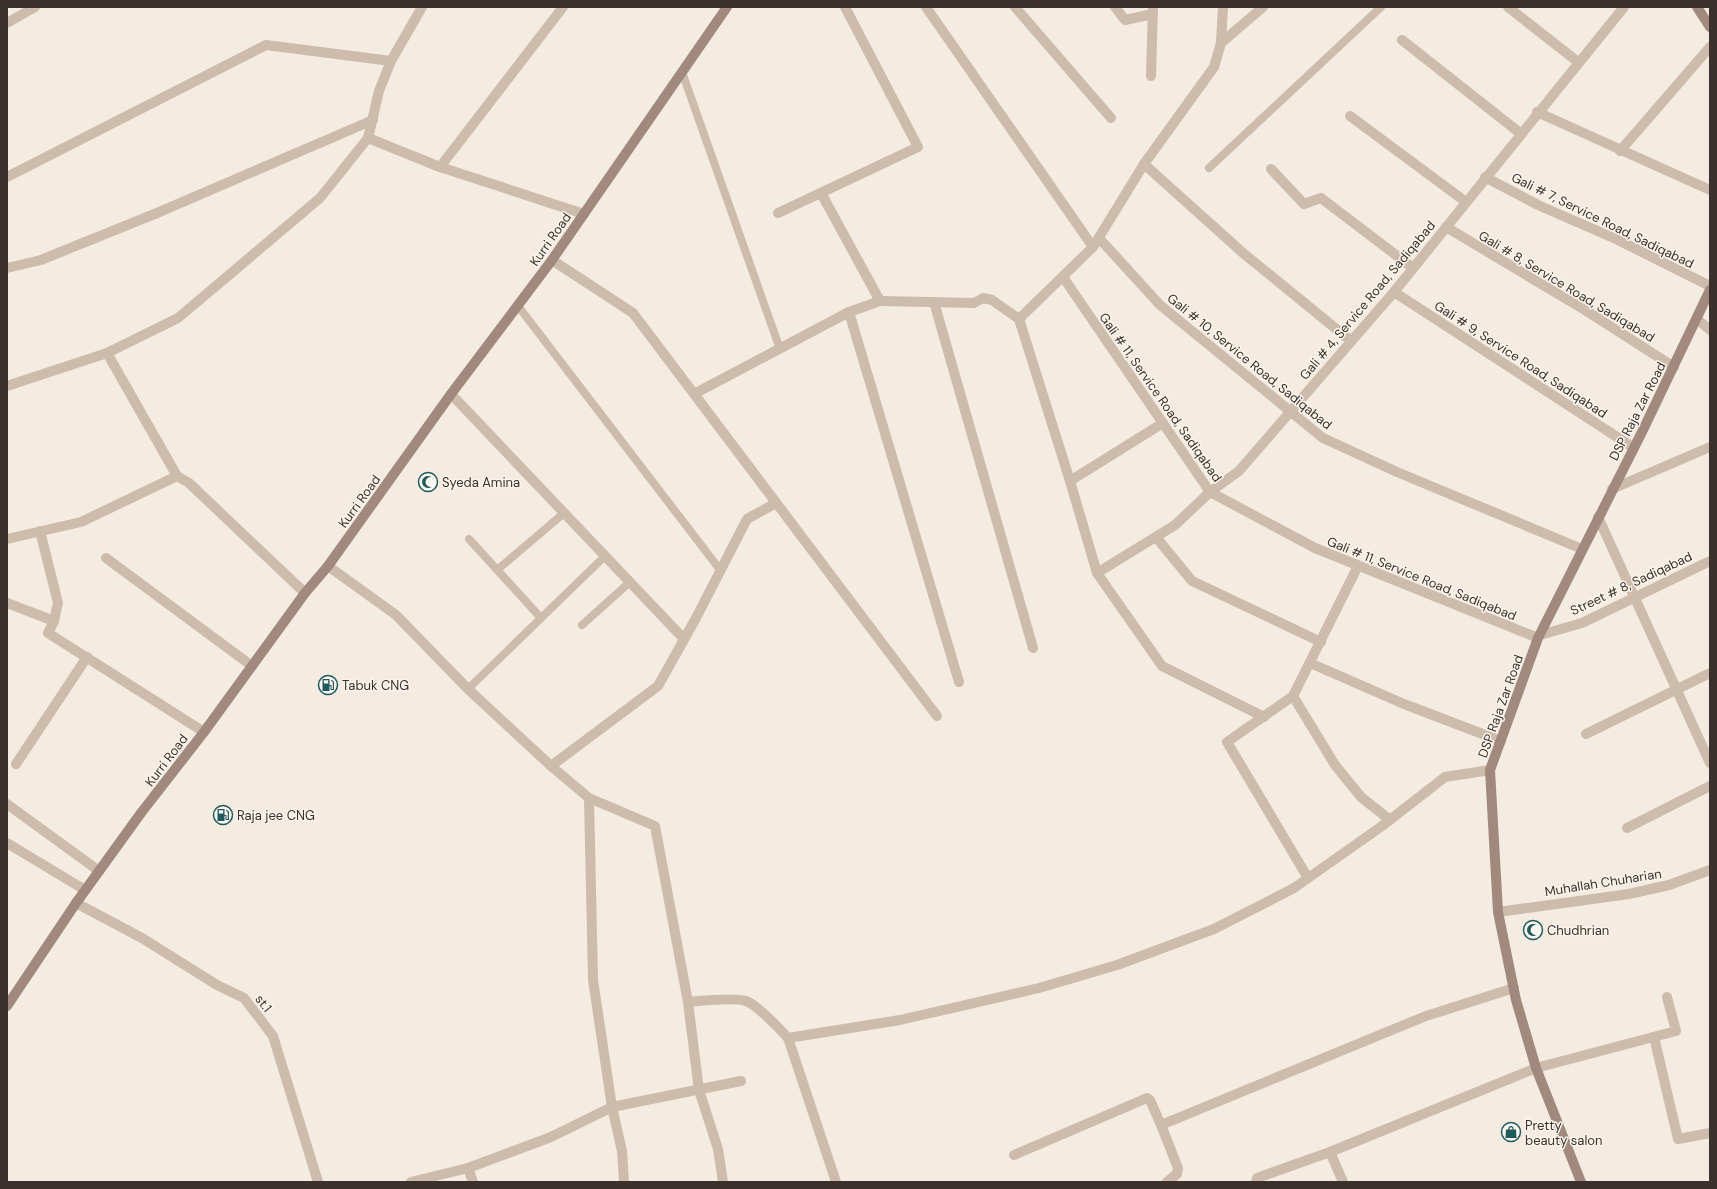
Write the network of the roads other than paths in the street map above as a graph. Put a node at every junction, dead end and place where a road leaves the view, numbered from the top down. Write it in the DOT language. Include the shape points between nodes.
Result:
graph roads {
  1 [pos="35,7"];
  2 [pos="422,7"];
  3 [pos="563,7"];
  4 [pos="727,7"];
  5 [pos="845,7"];
  6 [pos="926,7"];
  7 [pos="1015,7"];
  8 [pos="1115,7"];
  9 [pos="1223,7"];
  10 [pos="1263,7"];
  11 [pos="1381,7"];
  12 [pos="1508,7"];
  13 [pos="1624,7"];
  14 [pos="1697,7"];
  15 [pos="1153,10"];
  16 [pos="7,24"];
  17 [pos="1710,27"];
  18 [pos="1402,40"];
  19 [pos="1221,43"];
  20 [pos="1710,47"];
  21 [pos="391,60"];
  22 [pos="1578,62"];
  23 [pos="682,72"];
  24 [pos="1151,76"];
  25 [pos="1537,112"];
  26 [pos="1350,116"];
  27 [pos="1111,118"];
  28 [pos="373,120"];
  29 [pos="1520,133"];
  30 [pos="368,138"];
  31 [pos="1620,151"];
  32 [pos="1144,164"];
  33 [pos="440,167"];
  34 [pos="1209,168"];
  35 [pos="1271,169"];
  36 [pos="7,177"];
  37 [pos="1485,177"];
  38 [pos="1710,190"];
  39 [pos="821,193"];
  40 [pos="1466,202"];
  41 [pos="778,213"];
  42 [pos="584,214"];
  43 [pos="1446,227"];
  44 [pos="1099,238"];
  45 [pos="1093,247"];
  46 [pos="552,260"];
  47 [pos="7,268"];
  48 [pos="1413,268"];
  49 [pos="1063,277"];
  50 [pos="1710,286"];
  51 [pos="1710,290"];
  52 [pos="1394,292"];
  53 [pos="880,301"];
  54 [pos="934,302"];
  55 [pos="518,306"];
  56 [pos="849,312"];
  57 [pos="1019,319"];
  58 [pos="1697,319"];
  59 [pos="1710,330"];
  60 [pos="1351,341"];
  61 [pos="780,348"];
  62 [pos="107,353"];
  63 [pos="1674,367"];
  64 [pos="7,386"];
  65 [pos="451,394"];
  66 [pos="694,394"];
  67 [pos="1291,411"];
  68 [pos="1163,423"];
  69 [pos="1710,447"];
  70 [pos="1634,448"];
  71 [pos="177,476"];
  72 [pos="1070,481"];
  73 [pos="1612,489"];
  74 [pos="1210,492"];
  75 [pos="776,503"];
  76 [pos="564,513"];
  77 [pos="1598,517"];
  78 [pos="40,531"];
  79 [pos="1156,537"];
  80 [pos="7,539"];
  81 [pos="469,539"];
  82 [pos="1582,549"];
  83 [pos="605,556"];
  84 [pos="106,558"];
  85 [pos="1710,561"];
  86 [pos="328,566"];
  87 [pos="1358,566"];
  88 [pos="497,570"];
  89 [pos="721,571"];
  90 [pos="1096,573"];
  91 [pos="630,582"];
  92 [pos="305,593"];
  93 [pos="1636,597"];
  94 [pos="7,603"];
  95 [pos="541,618"];
  96 [pos="54,621"];
  97 [pos="582,624"];
  98 [pos="1539,636"];
  99 [pos="684,639"];
  100 [pos="1321,642"];
  101 [pos="1033,648"];
  102 [pos="87,657"];
  103 [pos="1310,663"];
  104 [pos="252,666"];
  105 [pos="1710,674"];
  106 [pos="959,682"];
  107 [pos="468,689"];
  108 [pos="1678,689"];
  109 [pos="1294,696"];
  110 [pos="937,716"];
  111 [pos="1264,717"];
  112 [pos="204,732"];
  113 [pos="1586,734"];
  114 [pos="1501,741"];
  115 [pos="1710,762"];
  116 [pos="16,764"];
  117 [pos="551,766"];
  118 [pos="1490,770"];
  119 [pos="1710,786"];
  120 [pos="589,798"];
  121 [pos="7,804"];
  122 [pos="1390,820"];
  123 [pos="1627,828"];
  124 [pos="7,843"];
  125 [pos="1710,870"];
  126 [pos="99,871"];
  127 [pos="1308,878"];
  128 [pos="85,890"];
  129 [pos="76,903"];
  130 [pos="1498,912"];
  131 [pos="1514,988"];
  132 [pos="1667,997"];
  133 [pos="688,1002"];
  134 [pos="7,1006"];
  135 [pos="1654,1037"];
  136 [pos="788,1038"];
  137 [pos="1536,1068"];
  138 [pos="742,1081"];
  139 [pos="699,1090"];
  140 [pos="612,1107"];
  141 [pos="1161,1124"];
  142 [pos="1710,1133"];
  143 [pos="1330,1152"];
  144 [pos="1014,1155"];
  145 [pos="468,1168"];
  146 [pos="1257,1180"];
  147 [pos="318,1182"];
  148 [pos="411,1182"];
  149 [pos="473,1182"];
  150 [pos="624,1182"];
  151 [pos="724,1182"];
  152 [pos="836,1182"];
  153 [pos="1166,1182"];
  154 [pos="1343,1182"];
  155 [pos="1581,1182"];
  1 -- 16 [label="street"];
  2 -- 21 [label="street"];
  3 -- 33 [label="street"];
  4 -- 23 [label="main road, Kurri Road"];
  5 -- 39 [label="street" via="918,147"];
  6 -- 45 [label="street"];
  7 -- 27 [label="street"];
  8 -- 15 [label="street" via="1125,20"];
  9 -- 19 [label="street"];
  10 -- 19 [label="street"];
  11 -- 34 [label="lane"];
  12 -- 22 [label="street"];
  13 -- 22 [label="street, Gali # 4, Service Road, Sadiqabad"];
  14 -- 17 [label="main road"];
  15 -- 24 [label="street"];
  18 -- 29 [label="street"];
  19 -- 32 [label="street" via="1214,67"];
  20 -- 31 [label="street"];
  21 -- 28 [label="street"];
  21 -- 36 [label="street" via="266,45"];
  22 -- 25 [label="street, Gali # 4, Service Road, Sadiqabad"];
  23 -- 42 [label="main road, Kurri Road"];
  23 -- 61 [label="lane"];
  25 -- 29 [label="street, Gali # 4, Service Road, Sadiqabad"];
  25 -- 31 [label="street"];
  26 -- 40 [label="street"];
  28 -- 30 [label="street"];
  28 -- 47 [label="street" via="143,219 41,260"];
  29 -- 37 [label="street, Gali # 4, Service Road, Sadiqabad"];
  30 -- 33 [label="street"];
  30 -- 62 [label="street" via="320,198 178,318"];
  31 -- 38 [label="street"];
  32 -- 44 [label="street"];
  32 -- 60 [label="street" via="1243,253"];
  33 -- 42 [label="street"];
  35 -- 48 [label="street" via="1304,204 1321,198"];
  37 -- 40 [label="street, Gali # 4, Service Road, Sadiqabad"];
  37 -- 50 [label="street, Gali # 7, Service Road, Sadiqabad" via="1538,205 1616,239"];
  39 -- 41 [label="street"];
  39 -- 53 [label="street"];
  40 -- 43 [label="street, Gali # 4, Service Road, Sadiqabad"];
  42 -- 46 [label="main road, Kurri Road"];
  43 -- 48 [label="street, Gali # 4, Service Road, Sadiqabad"];
  43 -- 63 [label="street, Gali # 8, Service Road, Sadiqabad" via="1585,310"];
  44 -- 45 [label="street"];
  44 -- 67 [label="street, Gali # 10, Service Road, Sadiqabad" via="1160,305"];
  45 -- 49 [label="street"];
  46 -- 55 [label="main road, Kurri Road"];
  46 -- 66 [label="street" via="633,313"];
  48 -- 52 [label="street, Gali # 4, Service Road, Sadiqabad"];
  49 -- 57 [label="street"];
  49 -- 68 [label="street, Gali # 11, Service Road, Sadiqabad"];
  51 -- 58 [label="main road, DSP Raja Zar Road"];
  52 -- 60 [label="street, Gali # 4, Service Road, Sadiqabad"];
  52 -- 70 [label="street, Gali # 9, Service Road, Sadiqabad"];
  53 -- 54 [label="street"];
  53 -- 56 [label="street"];
  54 -- 57 [label="street" via="974,303 983,298 992,300"];
  54 -- 101 [label="street"];
  55 -- 65 [label="main road, Kurri Road"];
  55 -- 89 [label="lane"];
  56 -- 61 [label="street"];
  56 -- 106 [label="street"];
  57 -- 72 [label="street"];
  58 -- 59 [label="street"];
  58 -- 63 [label="main road, DSP Raja Zar Road"];
  60 -- 67 [label="street, Gali # 4, Service Road, Sadiqabad"];
  61 -- 66 [label="street"];
  62 -- 64 [label="street"];
  62 -- 71 [label="street"];
  63 -- 70 [label="main road, DSP Raja Zar Road"];
  65 -- 76 [label="street"];
  65 -- 86 [label="main road, Kurri Road"];
  66 -- 75 [label="street"];
  67 -- 74 [label="street, Gali # 4, Service Road, Sadiqabad" via="1239,471"];
  67 -- 82 [label="street, Gali # 10, Service Road, Sadiqabad" via="1323,438 1397,472"];
  68 -- 72 [label="street"];
  68 -- 74 [label="street, Gali # 11, Service Road, Sadiqabad"];
  69 -- 73 [label="street"];
  70 -- 73 [label="main road, DSP Raja Zar Road"];
  71 -- 78 [label="street" via="81,522"];
  71 -- 92 [label="street" via="189,483"];
  72 -- 90 [label="street"];
  73 -- 77 [label="main road, DSP Raja Zar Road"];
  74 -- 79 [label="street, Gali # 4, Service Road, Sadiqabad" via="1175,525"];
  74 -- 87 [label="street, Gali # 11, Service Road, Sadiqabad" via="1315,548"];
  75 -- 89 [label="street" via="747,519"];
  75 -- 110 [label="street"];
  76 -- 83 [label="street"];
  76 -- 88 [label="lane"];
  77 -- 82 [label="main road, DSP Raja Zar Road"];
  77 -- 93 [label="street"];
  78 -- 80 [label="street"];
  78 -- 96 [label="street" via="58,603"];
  79 -- 90 [label="street, Gali # 4, Service Road, Sadiqabad"];
  79 -- 100 [label="street" via="1192,581"];
  81 -- 88 [label="lane"];
  82 -- 98 [label="main road, DSP Raja Zar Road"];
  83 -- 91 [label="street"];
  83 -- 95 [label="lane"];
  84 -- 104 [label="street"];
  85 -- 93 [label="street, Street # 8, Sadiqabad"];
  86 -- 92 [label="main road, Kurri Road"];
  86 -- 107 [label="street" via="396,615"];
  87 -- 98 [label="street, Gali # 11, Service Road, Sadiqabad"];
  87 -- 100 [label="street"];
  88 -- 95 [label="lane"];
  89 -- 99 [label="street"];
  90 -- 111 [label="street" via="1162,666"];
  91 -- 97 [label="lane"];
  91 -- 99 [label="street"];
  92 -- 104 [label="main road, Kurri Road"];
  93 -- 98 [label="street, Street # 8, Sadiqabad" via="1582,623"];
  93 -- 108 [label="street"];
  94 -- 96 [label="street"];
  95 -- 107 [label="lane"];
  96 -- 102 [label="street" via="48,633"];
  98 -- 114 [label="main road, DSP Raja Zar Road"];
  99 -- 117 [label="street" via="658,686"];
  100 -- 103 [label="street"];
  102 -- 112 [label="street"];
  102 -- 116 [label="street"];
  103 -- 109 [label="street"];
  103 -- 114 [label="street" via="1404,704"];
  104 -- 112 [label="main road, Kurri Road"];
  105 -- 108 [label="street"];
  107 -- 117 [label="street"];
  108 -- 113 [label="street"];
  108 -- 115 [label="street"];
  109 -- 111 [label="street"];
  109 -- 122 [label="street" via="1335,765 1361,797"];
  111 -- 127 [label="street" via="1227,742"];
  112 -- 126 [label="main road, Kurri Road"];
  114 -- 118 [label="main road, DSP Raja Zar Road"];
  117 -- 120 [label="street"];
  118 -- 122 [label="street" via="1445,777"];
  118 -- 130 [label="main road, DSP Raja Zar Road"];
  119 -- 123 [label="street"];
  120 -- 133 [label="street" via="655,826"];
  120 -- 140 [label="street" via="593,980"];
  121 -- 126 [label="street"];
  122 -- 127 [label="street"];
  124 -- 128 [label="street"];
  125 -- 130 [label="street, Muhallah Chuharian" via="1629,894"];
  126 -- 128 [label="main road, Kurri Road"];
  127 -- 136 [label="street" via="1214,930 1117,965 965,1007"];
  128 -- 129 [label="main road, Kurri Road"];
  129 -- 134 [label="main road, Kurri Road"];
  129 -- 147 [label="street, st.1" via="142,938 217,985 244,998 273,1036"];
  130 -- 131 [label="main road, DSP Raja Zar Road"];
  131 -- 137 [label="main road, DSP Raja Zar Road"];
  131 -- 141 [label="street" via="1426,1016"];
  132 -- 135 [label="street" via="1676,1031"];
  133 -- 136 [label="street" via="746,1001 774,1022"];
  133 -- 139 [label="street"];
  135 -- 137 [label="street"];
  135 -- 142 [label="street" via="1678,1139"];
  136 -- 152 [label="street"];
  137 -- 143 [label="street"];
  137 -- 155 [label="main road, DSP Raja Zar Road"];
  138 -- 139 [label="street"];
  139 -- 140 [label="street"];
  139 -- 151 [label="street" via="718,1149"];
  140 -- 145 [label="street" via="551,1137"];
  140 -- 150 [label="street" via="622,1151"];
  141 -- 144 [label="street" via="1150,1100 1146,1098"];
  141 -- 153 [label="street" via="1178,1168 1177,1174"];
  143 -- 146 [label="street"];
  143 -- 154 [label="street"];
  145 -- 148 [label="street"];
  145 -- 149 [label="street"];
}
